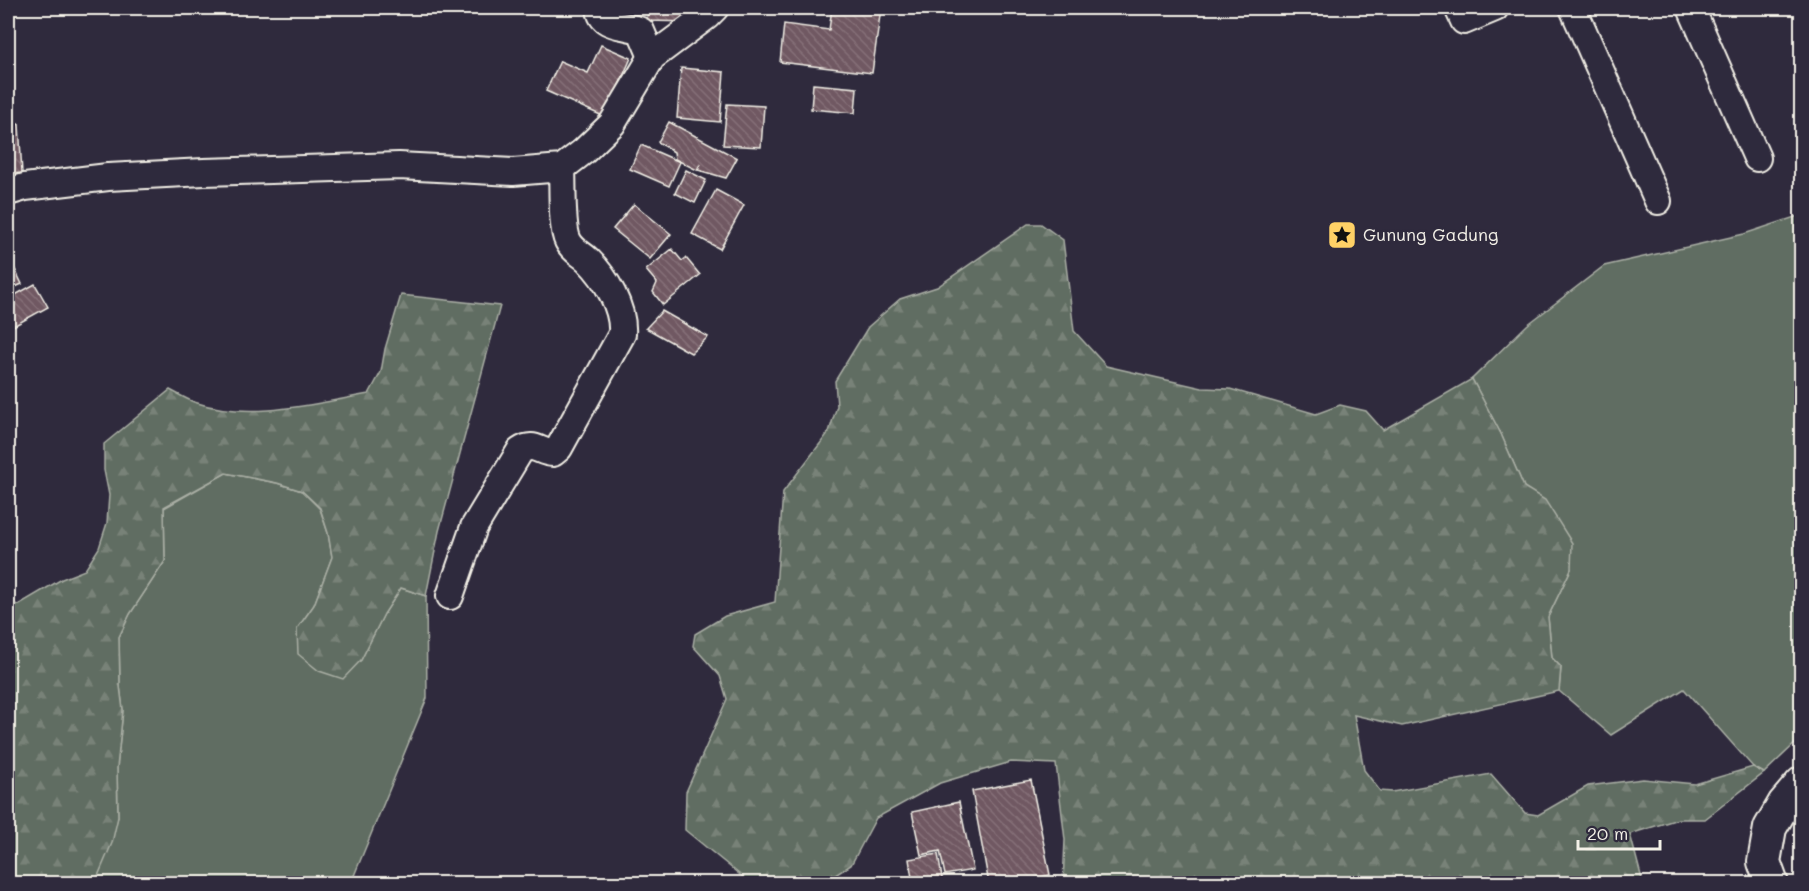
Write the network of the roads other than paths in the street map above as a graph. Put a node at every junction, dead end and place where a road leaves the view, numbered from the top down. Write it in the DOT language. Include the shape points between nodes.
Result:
graph roads {
  1 [pos="600,8"];
  2 [pos="715,8"];
  3 [pos="1458,8"];
  4 [pos="1495,8"];
  5 [pos="1573,8"];
  6 [pos="1691,8"];
  7 [pos="652,57"];
  8 [pos="1757,158"];
  9 [pos="562,168"];
  10 [pos="8,192"];
  11 [pos="1658,201"];
  12 [pos="450,596"];
  13 [pos="1802,783"];
  14 [pos="1772,884"];
  1 -- 7 [label="street" via="605,20 641,31"];
  2 -- 7 [label="street"];
  3 -- 4 [label="street" via="1464,21"];
  5 -- 11 [label="street"];
  6 -- 8 [label="street"];
  7 -- 9 [label="street" via="612,124"];
  9 -- 10 [label="street" via="513,172 399,166 193,172 108,177"];
  9 -- 12 [label="street" via="567,240 602,277 621,316 622,334 559,448 553,453 533,446 520,451 474,527"];
  13 -- 14 [label="street" via="1770,828 1764,862"];
}
